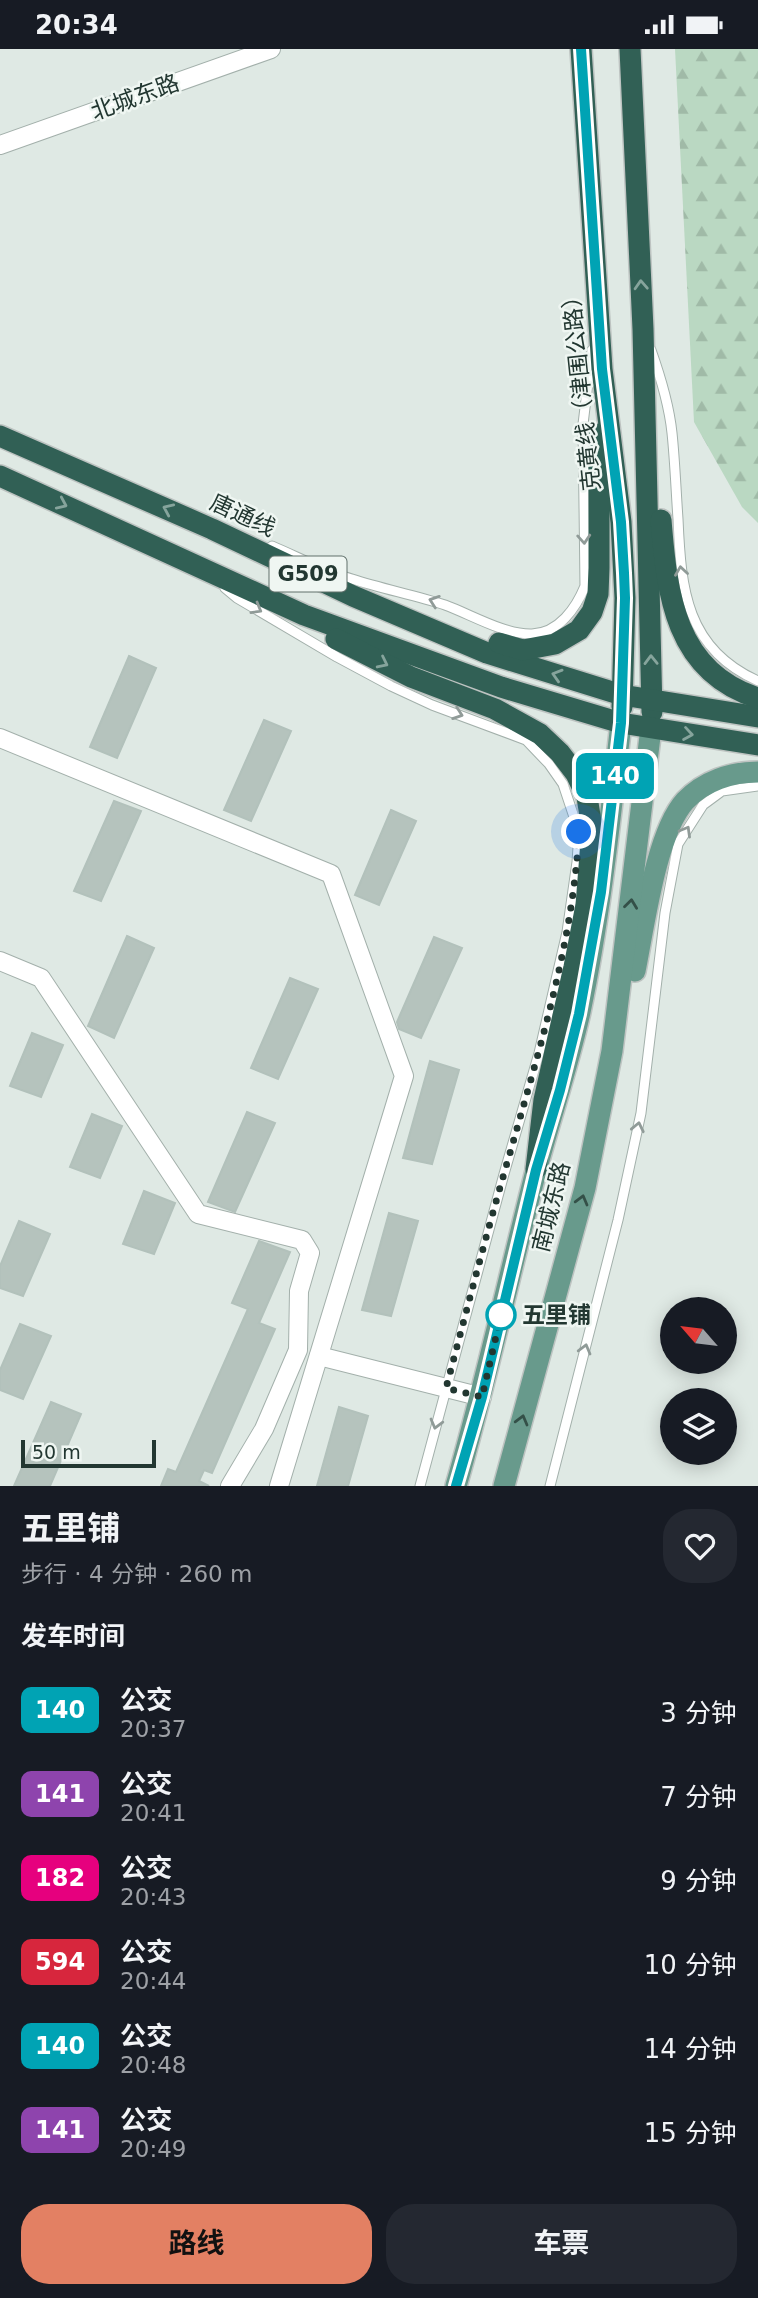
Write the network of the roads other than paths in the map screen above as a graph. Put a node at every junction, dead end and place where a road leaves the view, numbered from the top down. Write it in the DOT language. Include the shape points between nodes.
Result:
graph roads {
  1 [pos="271,49"];
  2 [pos="580,49"];
  3 [pos="630,49"];
  4 [pos="0,145"];
  5 [pos="597,300"];
  6 [pos="643,329"];
  7 [pos="602,369"];
  8 [pos="645,401"];
  9 [pos="0,436"];
  10 [pos="0,476"];
  11 [pos="212,529"];
  12 [pos="203,568"];
  13 [pos="353,596"];
  14 [pos="304,615"];
  15 [pos="758,681"];
  16 [pos="622,695"];
  17 [pos="758,698"];
  18 [pos="652,699"];
  19 [pos="758,717"];
  20 [pos="621,723"];
  21 [pos="651,728"];
  22 [pos="0,738"];
  23 [pos="758,745"];
  24 [pos="758,772"];
  25 [pos="758,786"];
  26 [pos="0,961"];
  27 [pos="612,1051"];
  28 [pos="536,1170"];
  29 [pos="319,1356"];
  30 [pos="446,1388"];
  31 [pos="482,1397"];
  32 [pos="264,1429"];
  33 [pos="295,1434"];
  34 [pos="230,1486"];
  35 [pos="279,1486"];
  36 [pos="420,1486"];
  37 [pos="456,1486"];
  38 [pos="504,1486"];
  39 [pos="550,1486"];
  1 -- 4 [label="street, 北城东路"];
  2 -- 5 [label="highway, 克黄线（津围公路）"];
  6 -- 3 [label="highway, one-way"];
  5 -- 7 [label="highway, 克黄线（津围公路）"];
  5 -- 11 [label="lane, one-way" via="583,424 585,586 578,604 551,628 533,634 515,632 418,596 342,576 252,538"];
  6 -- 8 [label="highway"];
  15 -- 6 [label="lane, one-way" via="730,667 713,650 685,598 666,392"];
  7 -- 13 [label="highway" via="598,594 592,613 579,630 555,644 523,650 408,609"];
  7 -- 16 [label="highway, 克黄线（津围公路）" via="622,535"];
  8 -- 17 [label="highway" via="673,611 697,656 718,676"];
  18 -- 8 [label="highway, one-way"];
  11 -- 9 [label="highway, 唐通线 / G509, one-way"];
  10 -- 12 [label="highway, G509, one-way"];
  11 -- 13 [label="highway, 唐通线 / G509"];
  12 -- 14 [label="highway, G509"];
  12 -- 30 [label="lane, one-way" via="237,598 337,657 432,705 526,740 563,784 573,809 579,832 567,932 539,1053"];
  16 -- 13 [label="highway, 唐通线 / G509, one-way" via="487,653"];
  14 -- 20 [label="highway, G509" via="501,687"];
  14 -- 28 [label="highway, one-way" via="352,648 530,728 560,753 587,797 592,828 586,905 544,1100"];
  16 -- 18 [label="highway, G509"];
  16 -- 20 [label="highway, 克黄线（津围公路）"];
  18 -- 19 [label="highway, G509"];
  18 -- 21 [label="highway"];
  20 -- 21 [label="highway"];
  20 -- 28 [label="main road, 南城东路" via="590,957 560,1090"];
  21 -- 23 [label="highway, one-way"];
  27 -- 21 [label="main road, 南城东路, one-way"];
  22 -- 29 [label="street" via="331,874 404,1076"];
  24 -- 27 [label="main road" via="741,772 701,788 684,802 670,824 629,999"];
  39 -- 25 [label="lane, one-way" via="641,1112 678,844 703,805 722,791"];
  26 -- 32 [label="street" via="41,978 198,1213 302,1240 310,1253 299,1291 298,1350"];
  38 -- 27 [label="main road, 南城东路, one-way" via="585,1188"];
  28 -- 31 [label="main road, 南城东路"];
  29 -- 30 [label="street"];
  29 -- 33 [label="street"];
  30 -- 31 [label="street"];
  30 -- 36 [label="lane, one-way"];
  31 -- 37 [label="main road, 南城东路"];
  32 -- 33 [label="street"];
  32 -- 34 [label="street"];
  33 -- 35 [label="street"];
}
